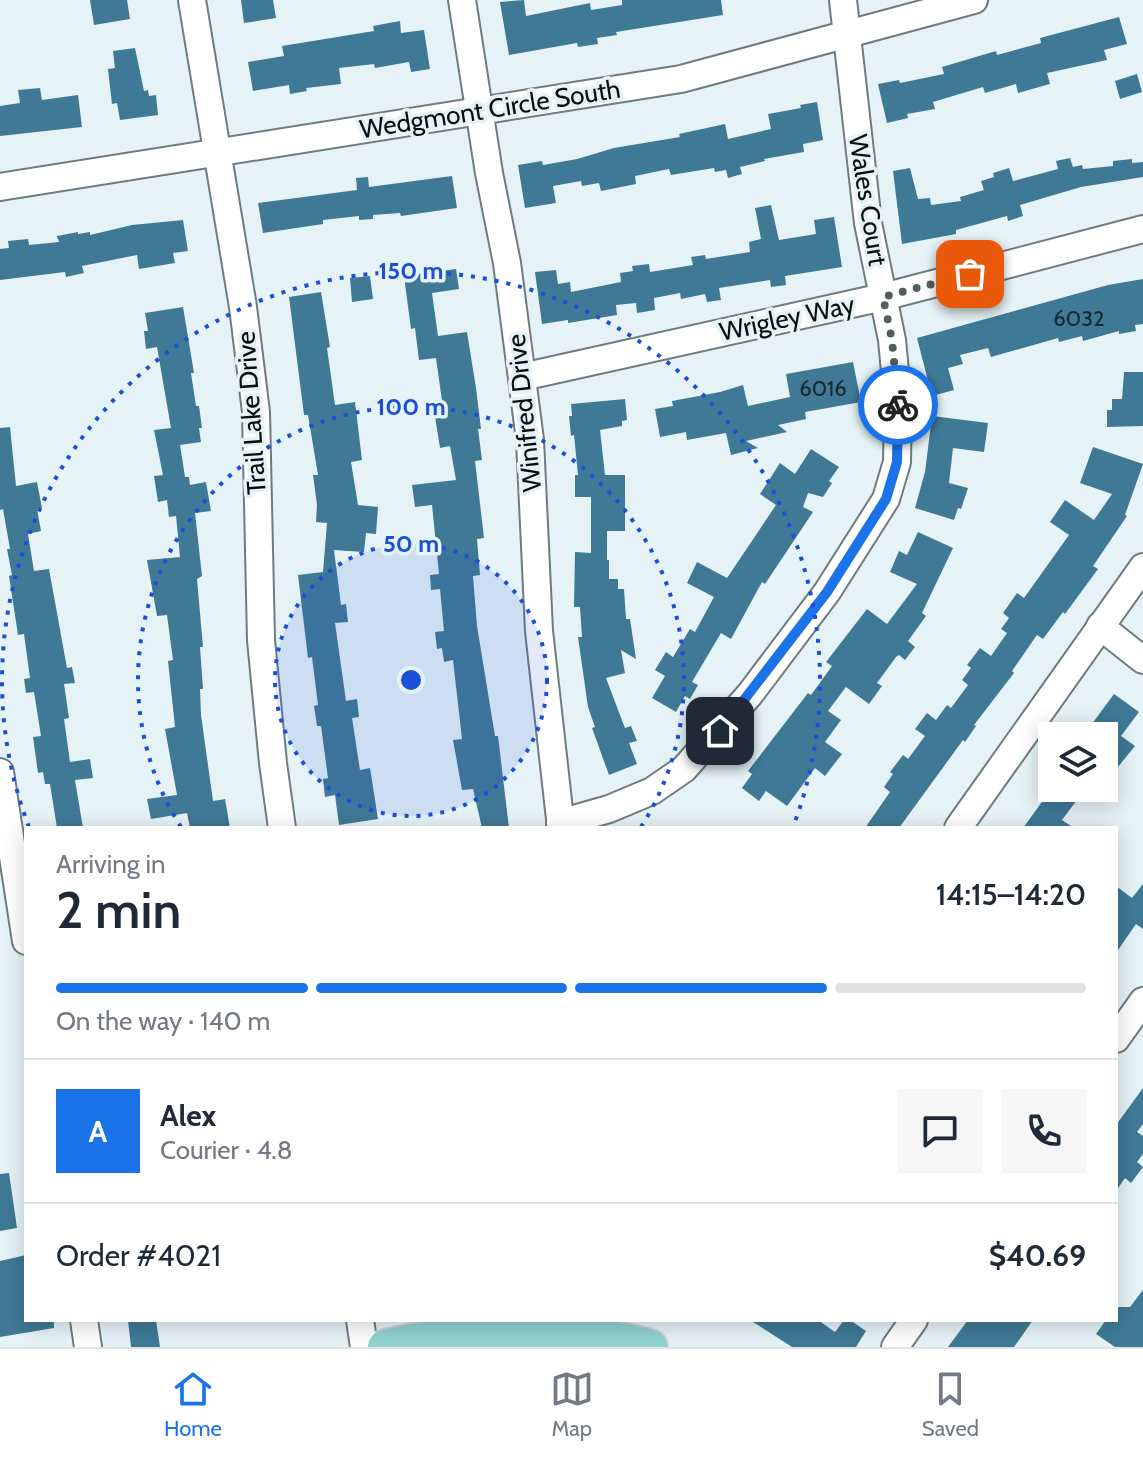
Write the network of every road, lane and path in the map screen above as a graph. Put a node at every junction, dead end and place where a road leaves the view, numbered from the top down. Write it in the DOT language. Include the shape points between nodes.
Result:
graph roads {
  1 [pos="192,0"];
  2 [pos="462,0"];
  3 [pos="843,0"];
  4 [pos="974,0"];
  5 [pos="846,34"];
  6 [pos="479,111"];
  7 [pos="217,153"];
  8 [pos="0,187"];
  9 [pos="1143,229"];
  10 [pos="883,297"];
  11 [pos="522,377"];
  12 [pos="1143,567"];
  13 [pos="1100,626"];
  14 [pos="1143,660"];
  15 [pos="0,772"];
  16 [pos="560,825"];
  17 [pos="282,826"];
  18 [pos="959,826"];
  19 [pos="24,928"];
  20 [pos="1143,1001"];
  21 [pos="1118,1036"];
  22 [pos="84,1322"];
  23 [pos="360,1322"];
  24 [pos="913,1322"];
  25 [pos="642,1340"];
  26 [pos="88,1347"];
  27 [pos="364,1347"];
  28 [pos="385,1347"];
  29 [pos="895,1347"];
  1 -- 7 [label="street, Trail Lake Drive"];
  2 -- 6 [label="street, Winifred Drive"];
  3 -- 5 [label="street, Wales Court"];
  4 -- 5 [label="street, Wedgmont Circle South"];
  5 -- 6 [label="street, Wedgmont Circle South" via="681,79"];
  5 -- 10 [label="street, Wales Court" via="868,223"];
  6 -- 7 [label="street, Wedgmont Circle South"];
  6 -- 11 [label="street, Winifred Drive"];
  7 -- 8 [label="street, Wedgmont Circle South"];
  7 -- 17 [label="street, Trail Lake Drive" via="256,412 261,640"];
  9 -- 10 [label="street, Wrigley Way"];
  10 -- 11 [label="street, Wrigley Way"];
  10 -- 16 [label="street, Wales Court" via="898,403 897,462 886,499 827,592 750,694 684,769 652,791"];
  11 -- 16 [label="street, Winifred Drive" via="539,631"];
  12 -- 13 [label="street"];
  13 -- 14 [label="street"];
  13 -- 18 [label="street"];
  15 -- 19 [label="street"];
  20 -- 21 [label="street"];
  22 -- 26 [label="street"];
  23 -- 27 [label="street"];
  24 -- 29 [label="street"];
  25 -- 28 [label="main road" via="513,1332"];
}
